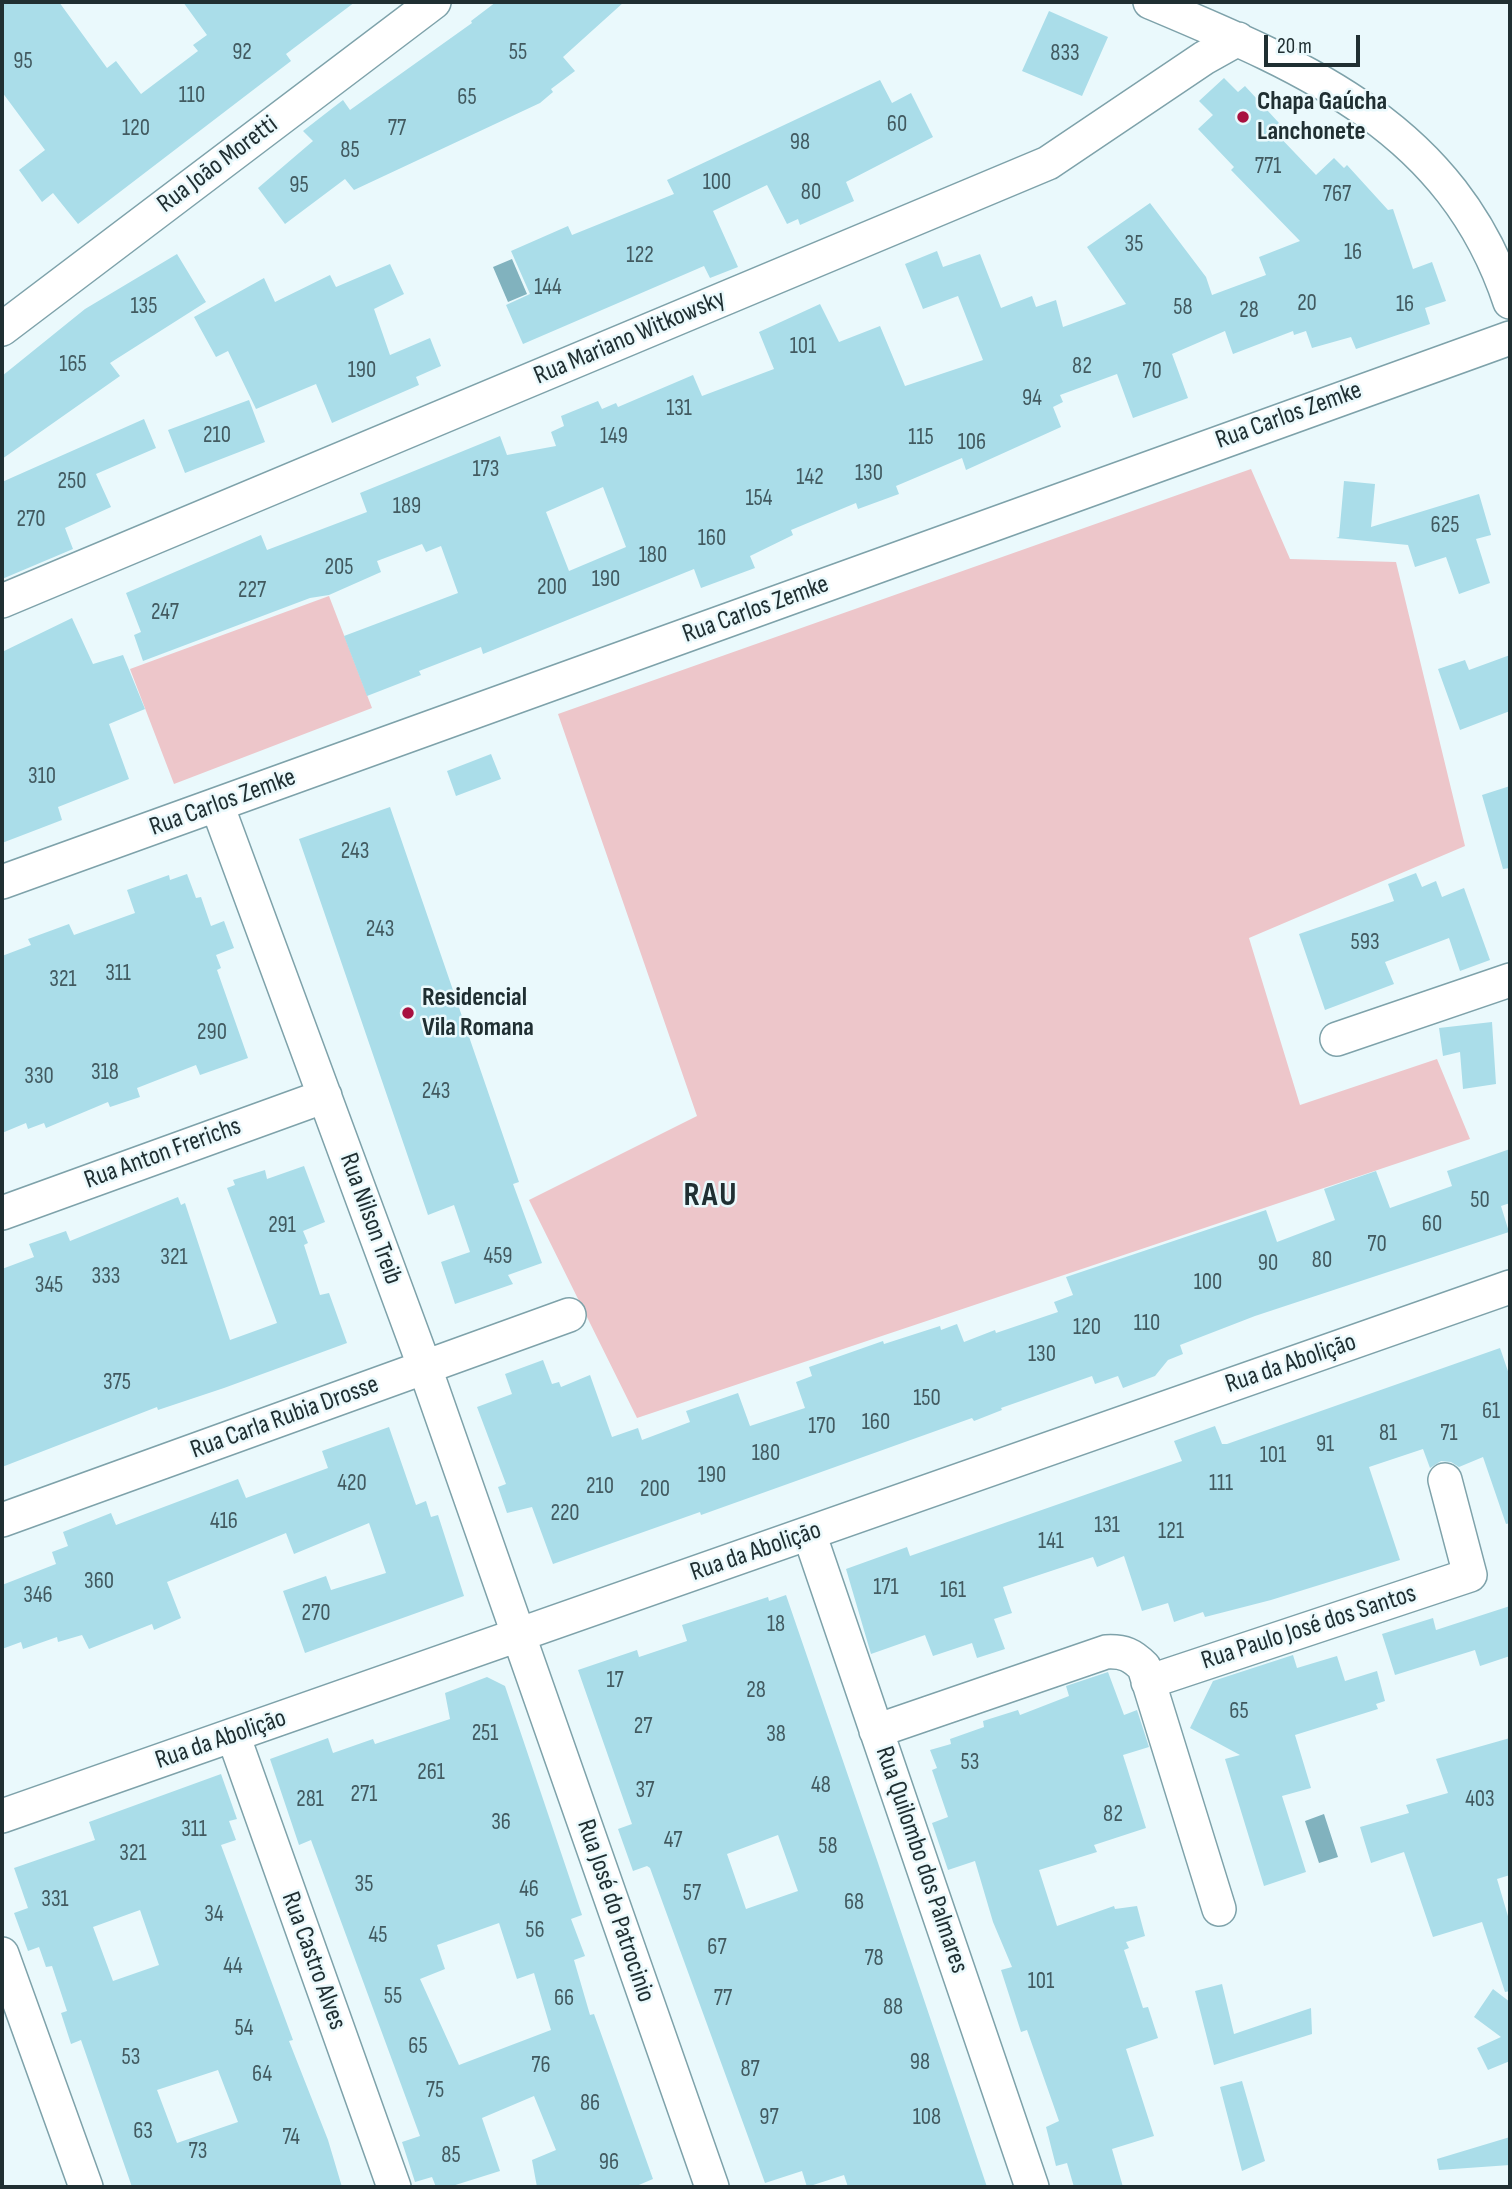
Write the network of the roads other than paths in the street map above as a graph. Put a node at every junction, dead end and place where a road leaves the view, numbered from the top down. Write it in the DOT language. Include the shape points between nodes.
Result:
graph roads {
  1 [pos="434,2"];
  2 [pos="1150,2"];
  3 [pos="1238,39"];
  4 [pos="1510,302"];
  5 [pos="2,329"];
  6 [pos="1510,338"];
  7 [pos="2,601"];
  8 [pos="217,805"];
  9 [pos="2,882"];
  10 [pos="1510,980"];
  11 [pos="1337,1039"];
  12 [pos="325,1096"];
  13 [pos="2,1213"];
  14 [pos="1510,1287"];
  15 [pos="569,1315"];
  16 [pos="425,1368"];
  17 [pos="1445,1480"];
  18 [pos="2,1520"];
  19 [pos="809,1534"];
  20 [pos="518,1636"];
  21 [pos="1148,1682"];
  22 [pos="876,1731"];
  23 [pos="233,1735"];
  24 [pos="2,1816"];
  25 [pos="1219,1909"];
  26 [pos="2,1954"];
  27 [pos="86,2187"];
  28 [pos="394,2187"];
  29 [pos="712,2187"];
  30 [pos="1032,2187"];
  1 -- 5 [label="street, Rua João Moretti"];
  2 -- 3 [label="street"];
  3 -- 4 [label="street" via="1312,74 1406,140 1447,186 1483,238"];
  3 -- 7 [label="street, Rua Mariano Witkowsky" via="1048,163"];
  6 -- 8 [label="street, Rua Carlos Zemke"];
  8 -- 9 [label="street, Rua Carlos Zemke"];
  8 -- 12 [label="street, Rua Nilson Treib"];
  10 -- 11 [label="street"];
  12 -- 13 [label="street, Rua Anton Frerichs"];
  12 -- 16 [label="street, Rua Nilson Treib"];
  14 -- 19 [label="street, Rua da Abolição"];
  15 -- 16 [label="street, Rua Carla Rubia Drosse"];
  16 -- 18 [label="street, Rua Carla Rubia Drosse"];
  16 -- 20 [label="street, Rua Nilson Treib"];
  17 -- 21 [label="street, Rua Paulo José dos Santos" via="1470,1575"];
  19 -- 20 [label="street, Rua da Abolição"];
  19 -- 22 [label="street, Rua Quilombo dos Palmares"];
  20 -- 23 [label="street, Rua da Abolição"];
  20 -- 29 [label="street, Rua José do Patrocinio"];
  21 -- 22 [label="street" via="1144,1667 1132,1655 1106,1652"];
  21 -- 25 [label="street"];
  22 -- 30 [label="street, Rua Quilombo dos Palmares"];
  23 -- 24 [label="street, Rua da Abolição"];
  23 -- 28 [label="street, Rua Castro Alves"];
  26 -- 27 [label="street"];
}
